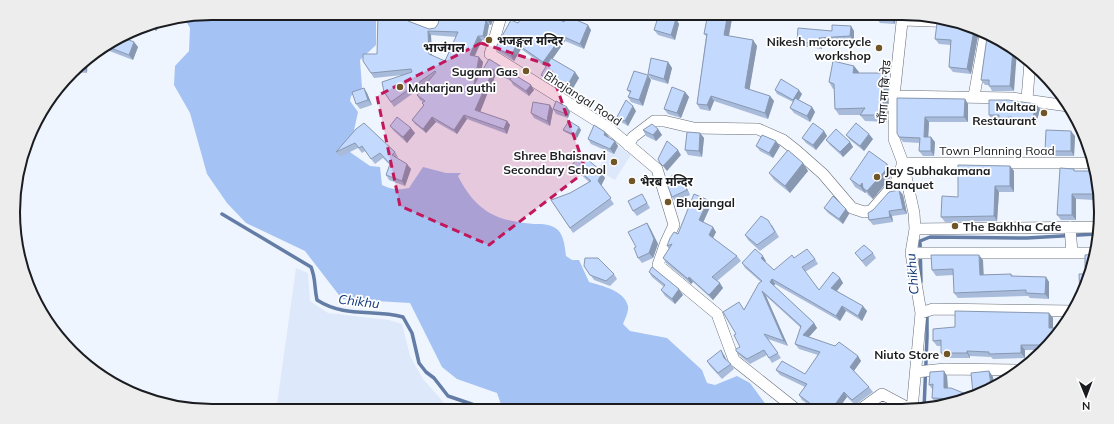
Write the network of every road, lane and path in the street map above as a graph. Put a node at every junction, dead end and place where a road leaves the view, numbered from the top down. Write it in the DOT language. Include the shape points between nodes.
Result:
graph roads {
  1 [pos="416,20"];
  2 [pos="436,20"];
  3 [pos="500,20"];
  4 [pos="903,20"];
  5 [pos="984,39"];
  6 [pos="1029,68"];
  7 [pos="894,96"];
  8 [pos="974,96"];
  9 [pos="1027,99"];
  10 [pos="1062,105"];
  11 [pos="628,145"];
  12 [pos="903,163"];
  13 [pos="1087,163"];
  14 [pos="1094,226"];
  15 [pos="1070,227"];
  16 [pos="915,229"];
  17 [pos="912,253"];
  18 [pos="1072,253"];
  19 [pos="1089,253"];
  20 [pos="1066,311"];
  21 [pos="920,313"];
  22 [pos="1012,370"];
  23 [pos="916,372"];
  24 [pos="888,398"];
  25 [pos="789,404"];
  26 [pos="868,404"];
  27 [pos="888,404"];
  28 [pos="901,404"];
  29 [pos="912,404"];
  1 -- 2 [label="street" via="434,27"];
  3 -- 11 [label="street, Bhajangal Road" via="490,54 610,129"];
  4 -- 7 [label="street, पाँगा मा बि रोड"];
  5 -- 8 [label="street"];
  6 -- 9 [label="street"];
  7 -- 8 [label="street"];
  7 -- 12 [label="street, पाँगा मा बि रोड" via="894,139"];
  8 -- 9 [label="street"];
  9 -- 10 [label="street"];
  11 -- 12 [label="street" via="633,137 654,121 664,120 694,128 758,129 783,140 823,174 852,208 864,212 871,211 896,182"];
  11 -- 25 [label="street, Bhajangal Road" via="657,169 674,225 658,265 717,314 734,360"];
  12 -- 13 [label="street, Town Planning Road"];
  12 -- 16 [label="street, पाँगा मा बि रोड"];
  14 -- 15 [label="street"];
  15 -- 16 [label="street"];
  15 -- 18 [label="street"];
  16 -- 17 [label="street, पाँगा मा बि रोड"];
  17 -- 18 [label="street"];
  17 -- 21 [label="street, पाँगा मा बि रोड"];
  18 -- 19 [label="street"];
  20 -- 21 [label="street" via="933,309"];
  21 -- 23 [label="street, पाँगा मा बि रोड"];
  22 -- 23 [label="street"];
  23 -- 29 [label="street, पाँगा मा बि रोड"];
  24 -- 26 [label="street" via="882,394"];
  24 -- 27 [label="street"];
  24 -- 28 [label="street"];
}
